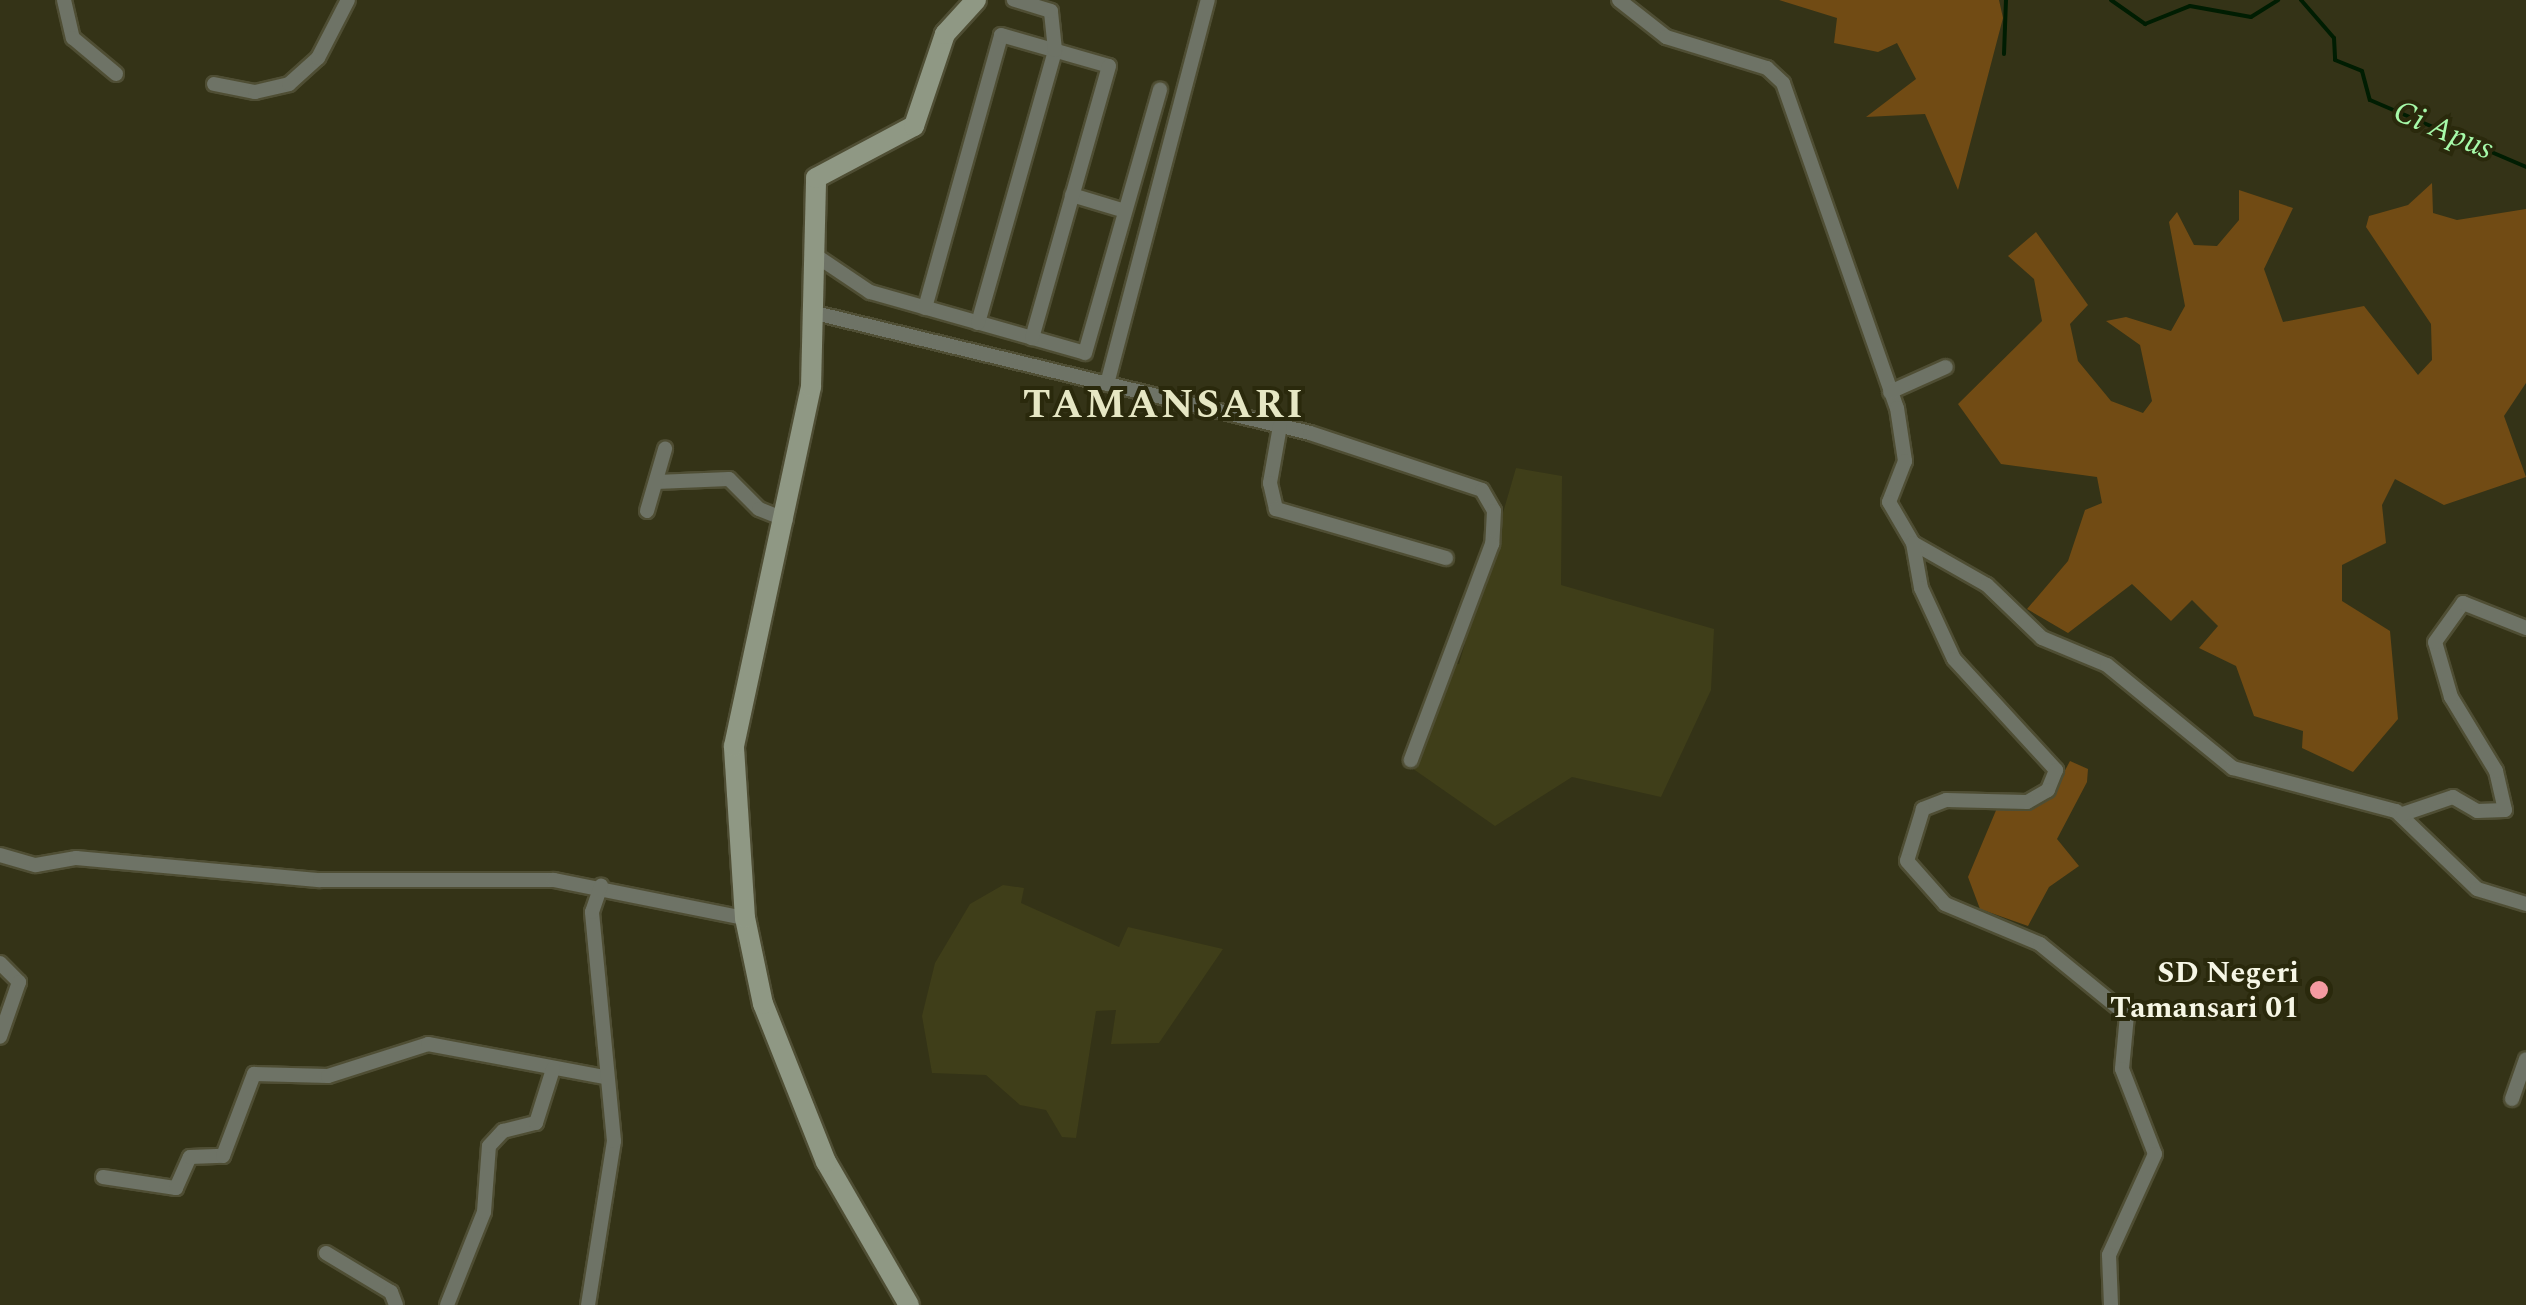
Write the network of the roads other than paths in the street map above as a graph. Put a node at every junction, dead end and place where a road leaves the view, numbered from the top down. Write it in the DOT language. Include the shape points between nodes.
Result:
graph roads {
  1 [pos="64,0"];
  2 [pos="348,0"];
  3 [pos="976,0"];
  4 [pos="1014,0"];
  5 [pos="1208,0"];
  6 [pos="1619,0"];
  7 [pos="1055,50"];
  8 [pos="116,74"];
  9 [pos="214,84"];
  10 [pos="1160,90"];
  11 [pos="1072,196"];
  12 [pos="1126,210"];
  13 [pos="811,253"];
  14 [pos="925,308"];
  15 [pos="811,312"];
  16 [pos="978,323"];
  17 [pos="1032,338"];
  18 [pos="1946,367"];
  19 [pos="1106,384"];
  20 [pos="1890,392"];
  21 [pos="1280,426"];
  22 [pos="665,449"];
  23 [pos="656,482"];
  24 [pos="647,511"];
  25 [pos="786,520"];
  26 [pos="1913,543"];
  27 [pos="1446,558"];
  28 [pos="2526,628"];
  29 [pos="1411,760"];
  30 [pos="2403,814"];
  31 [pos="0,855"];
  32 [pos="601,886"];
  33 [pos="2526,904"];
  34 [pos="746,918"];
  35 [pos="0,963"];
  36 [pos="0,1038"];
  37 [pos="2526,1059"];
  38 [pos="553,1070"];
  39 [pos="605,1078"];
  40 [pos="2512,1099"];
  41 [pos="103,1177"];
  42 [pos="326,1253"];
  43 [pos="396,1305"];
  44 [pos="447,1305"];
  45 [pos="588,1305"];
  46 [pos="908,1305"];
  47 [pos="2111,1305"];
  1 -- 8 [label="street" via="73,38"];
  2 -- 9 [label="street" via="318,58 289,84 255,92"];
  3 -- 13 [label="main road" via="945,34 914,126 816,178"];
  4 -- 7 [label="street" via="1050,11"];
  5 -- 19 [label="street"];
  6 -- 20 [label="street" via="1666,37 1778,76"];
  7 -- 11 [label="street" via="1109,66"];
  7 -- 14 [label="street" via="1002,36"];
  7 -- 16 [label="street"];
  10 -- 12 [label="street"];
  11 -- 12 [label="street"];
  11 -- 17 [label="street"];
  12 -- 17 [label="street" via="1085,353"];
  13 -- 14 [label="street" via="850,283"];
  13 -- 15 [label="main road"];
  14 -- 16 [label="street"];
  15 -- 19 [label="street"];
  15 -- 25 [label="main road" via="810,387"];
  16 -- 17 [label="street"];
  18 -- 20 [label="street"];
  19 -- 21 [label="street"];
  20 -- 26 [label="street" via="1906,447 1890,510"];
  21 -- 27 [label="street" via="1270,483 1276,509"];
  21 -- 29 [label="street" via="1469,483 1490,499 1492,544"];
  22 -- 23 [label="street"];
  23 -- 24 [label="street"];
  23 -- 25 [label="street" via="729,479 759,509"];
  25 -- 34 [label="main road" via="735,728"];
  26 -- 30 [label="street" via="1987,585 2042,638 2107,666 2233,768"];
  26 -- 47 [label="street" via="1921,588 1954,659 2056,770 2048,790 2027,802 1946,800 1922,809 1907,861 1946,904 2040,944 2127,1015 2122,1069 2156,1154 2109,1254"];
  28 -- 30 [label="street" via="2463,603 2435,642 2451,697 2496,770 2505,810 2477,811 2453,797"];
  30 -- 33 [label="street" via="2477,889"];
  31 -- 32 [label="street" via="36,865 76,858 320,880"];
  32 -- 34 [label="street"];
  32 -- 39 [label="street" via="592,912"];
  34 -- 46 [label="main road" via="763,1004 826,1162"];
  35 -- 36 [label="street" via="19,982"];
  37 -- 40 [label="street"];
  38 -- 39 [label="street"];
  38 -- 41 [label="street" via="428,1044 328,1076 254,1074 223,1156 190,1157 176,1188"];
  38 -- 44 [label="street" via="536,1123 503,1131 489,1146 484,1212"];
  39 -- 45 [label="street" via="614,1141"];
  42 -- 43 [label="street" via="391,1292"];
}
